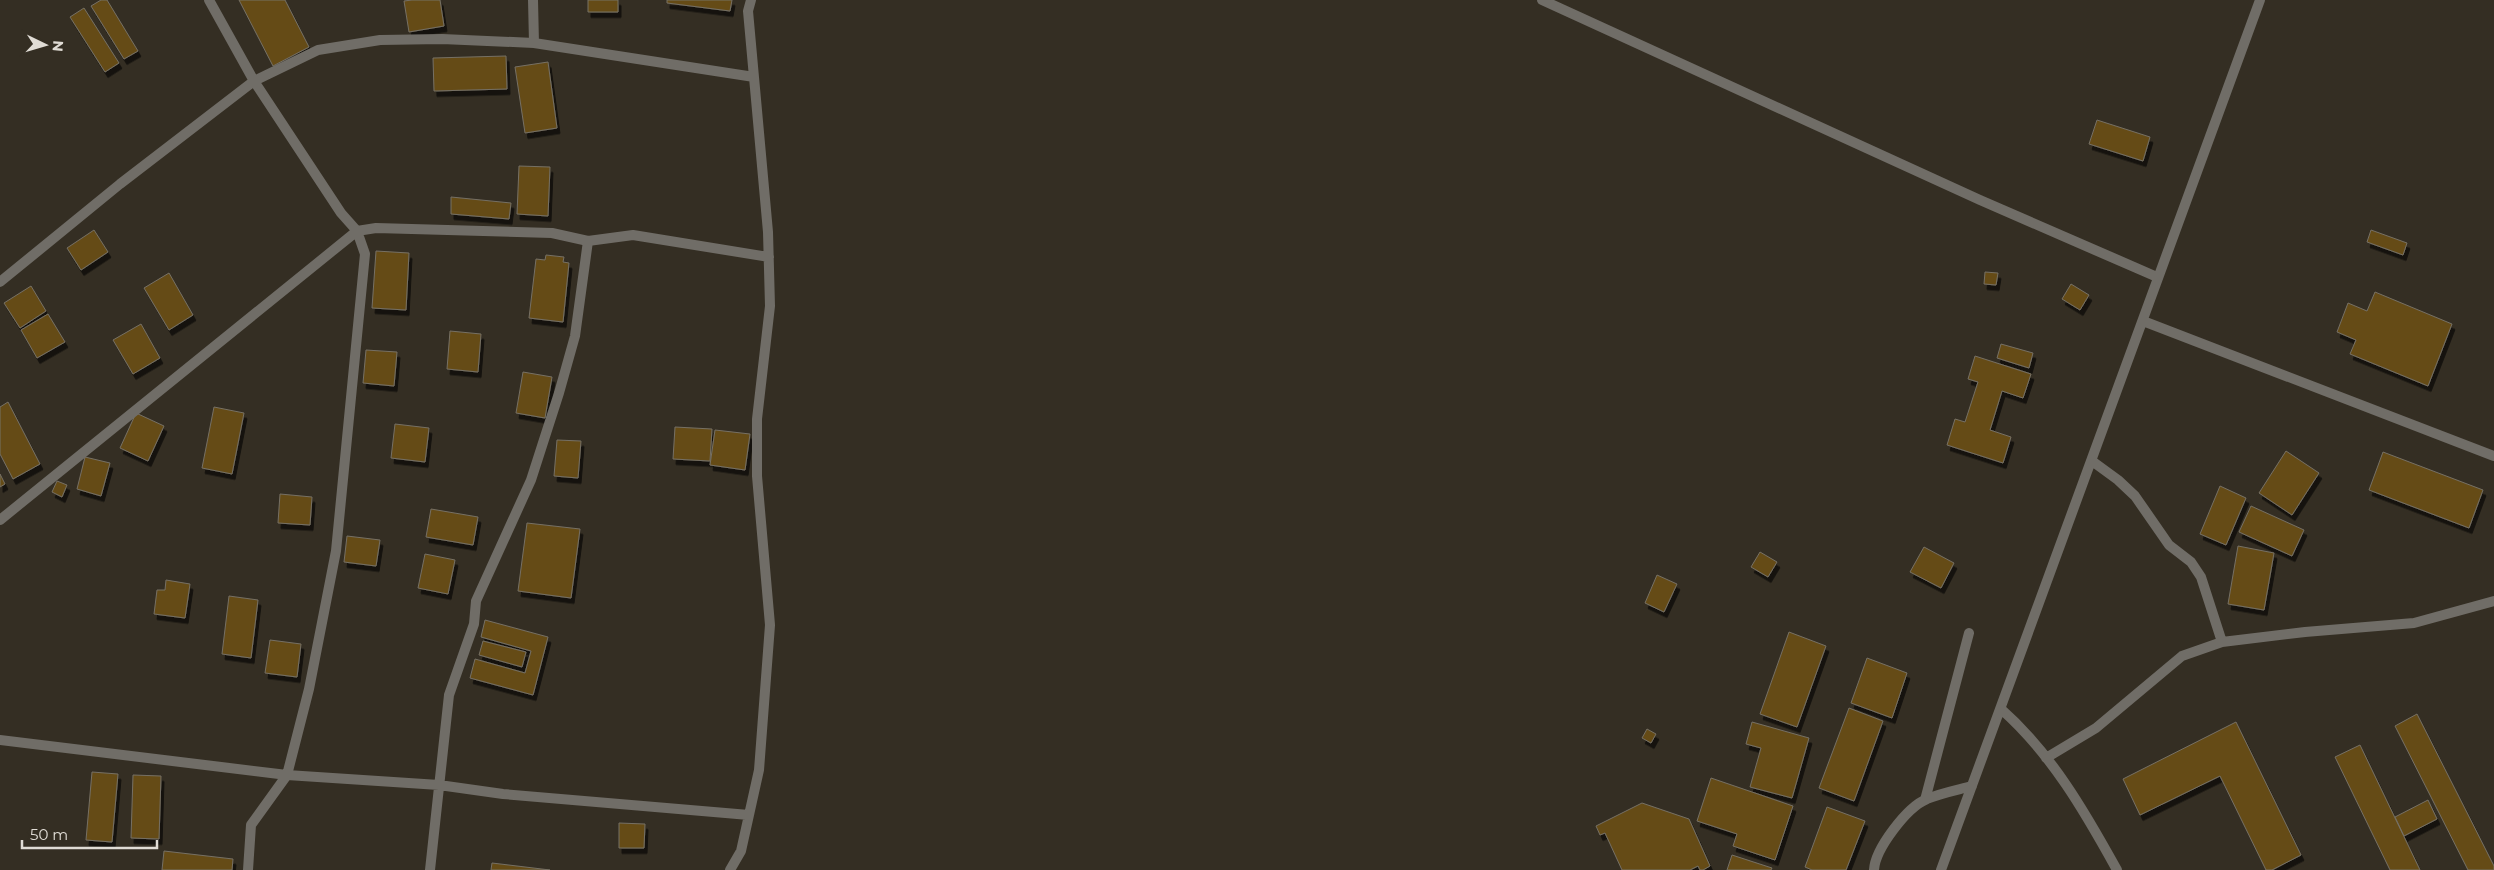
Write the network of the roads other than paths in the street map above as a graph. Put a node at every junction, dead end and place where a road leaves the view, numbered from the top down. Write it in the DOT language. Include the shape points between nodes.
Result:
graph roads {
  1 [pos="222,0"];
  2 [pos="533,0"];
  3 [pos="751,0"];
  4 [pos="1542,0"];
  5 [pos="2260,0"];
  6 [pos="210,2"];
  7 [pos="534,43"];
  8 [pos="754,77"];
  9 [pos="254,81"];
  10 [pos="357,231"];
  11 [pos="588,242"];
  12 [pos="769,257"];
  13 [pos="2157,277"];
  14 [pos="0,282"];
  15 [pos="2143,321"];
  16 [pos="2494,456"];
  17 [pos="2092,461"];
  18 [pos="0,520"];
  19 [pos="2494,601"];
  20 [pos="1969,633"];
  21 [pos="2222,642"];
  22 [pos="2001,709"];
  23 [pos="0,740"];
  24 [pos="2046,758"];
  25 [pos="287,775"];
  26 [pos="439,785"];
  27 [pos="1972,786"];
  28 [pos="1925,800"];
  29 [pos="749,815"];
  30 [pos="248,870"];
  31 [pos="430,870"];
  32 [pos="730,870"];
  33 [pos="1874,870"];
  34 [pos="1941,870"];
  35 [pos="2118,870"];
  1 -- 6 [label="street"];
  2 -- 7 [label="street"];
  3 -- 8 [label="street" via="748,11"];
  4 -- 13 [label="street"];
  5 -- 13 [label="street"];
  6 -- 9 [label="street"];
  7 -- 8 [label="street"];
  7 -- 9 [label="street" via="380,40 318,50"];
  8 -- 12 [label="street"];
  9 -- 10 [label="street" via="341,213"];
  9 -- 14 [label="street"];
  10 -- 11 [label="street" via="376,228 552,233"];
  10 -- 18 [label="street"];
  10 -- 25 [label="street" via="365,254 336,551 309,689"];
  11 -- 12 [label="street" via="633,235"];
  11 -- 26 [label="street" via="575,336 559,393 531,480 476,601 474,624 449,695"];
  12 -- 29 [label="street" via="770,306 757,419 757,476 770,625 759,770"];
  13 -- 15 [label="street"];
  15 -- 16 [label="street"];
  15 -- 17 [label="street"];
  17 -- 21 [label="street" via="2135,496 2169,545 2191,562 2200,576"];
  17 -- 22 [label="street"];
  19 -- 21 [label="street" via="2414,623"];
  20 -- 28 [label="street"];
  21 -- 24 [label="street" via="2182,656 2096,728"];
  22 -- 24 [label="street" via="2021,727"];
  22 -- 27 [label="street"];
  23 -- 25 [label="street"];
  24 -- 35 [label="street" via="2080,804"];
  25 -- 26 [label="street"];
  25 -- 30 [label="street" via="251,825"];
  26 -- 29 [label="street" via="503,794"];
  26 -- 31 [label="street"];
  27 -- 28 [label="street"];
  27 -- 34 [label="street"];
  28 -- 33 [label="street" via="1890,834"];
  29 -- 32 [label="street" via="741,851"];
}
